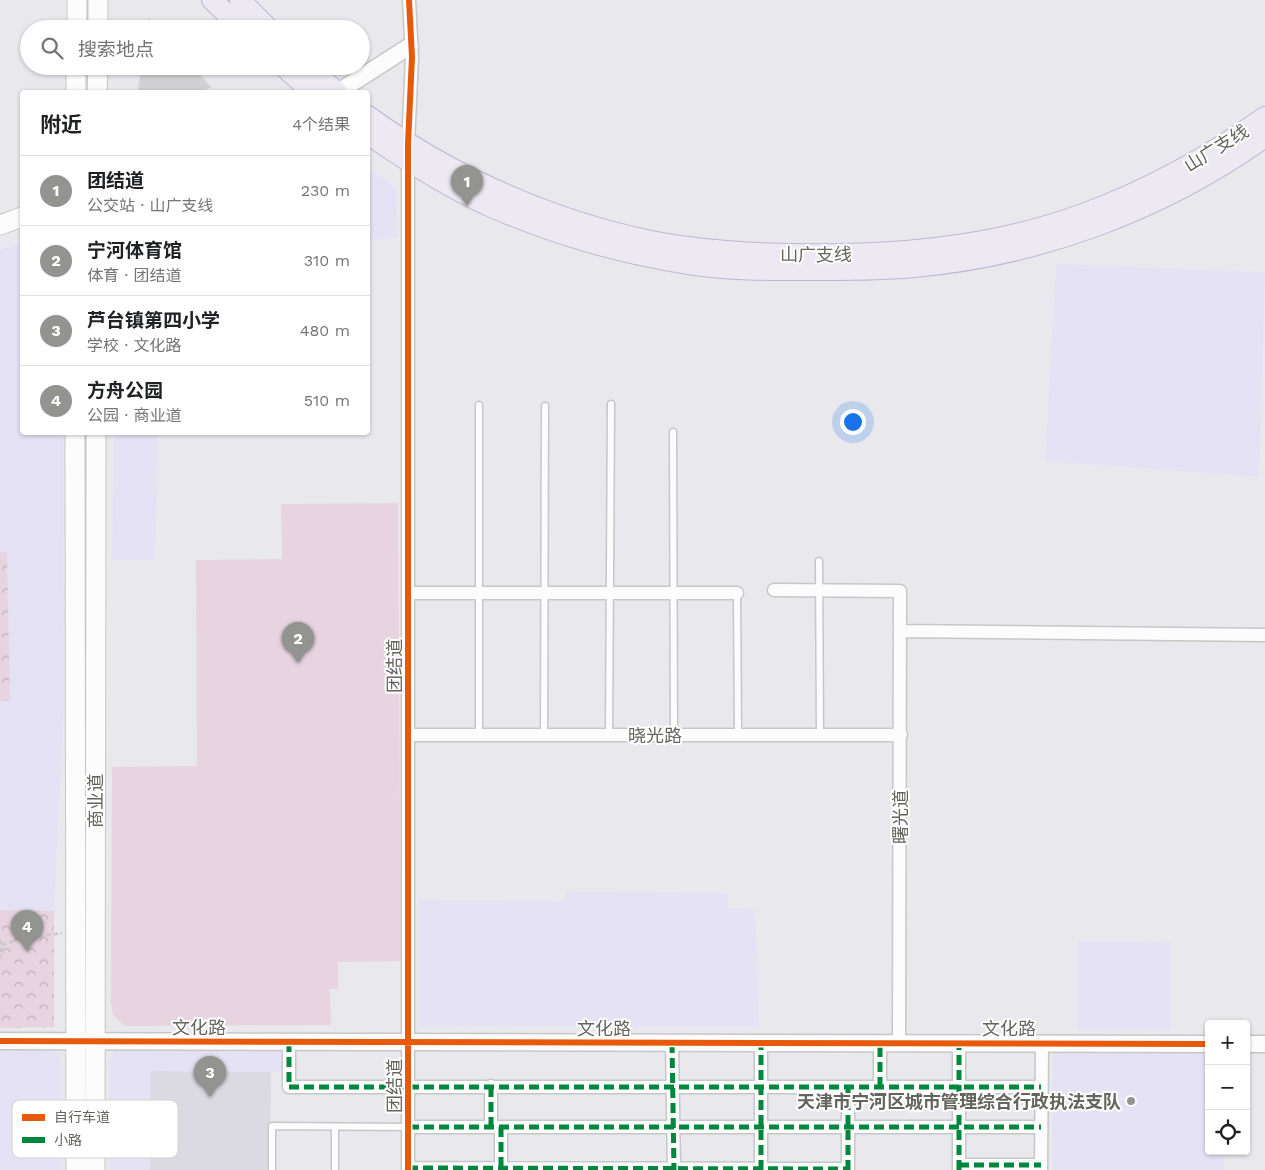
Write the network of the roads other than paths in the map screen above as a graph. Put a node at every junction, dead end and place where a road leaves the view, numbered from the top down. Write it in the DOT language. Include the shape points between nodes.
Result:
graph roads {
  1 [pos="77,0"];
  2 [pos="98,0"];
  3 [pos="212,0"];
  4 [pos="240,0"];
  5 [pos="409,0"];
  6 [pos="77,20"];
  7 [pos="98,20"];
  8 [pos="233,20"];
  9 [pos="260,20"];
  10 [pos="411,52"];
  11 [pos="370,74"];
  12 [pos="76,75"];
  13 [pos="98,75"];
  14 [pos="293,75"];
  15 [pos="318,75"];
  16 [pos="369,75"];
  17 [pos="76,90"];
  18 [pos="97,90"];
  19 [pos="310,90"];
  20 [pos="336,90"];
  21 [pos="342,90"];
  22 [pos="362,90"];
  23 [pos="1265,117"];
  24 [pos="370,118"];
  25 [pos="370,135"];
  26 [pos="1265,137"];
  27 [pos="408,153"];
  28 [pos="20,218"];
  29 [pos="0,225"];
  30 [pos="20,230"];
  31 [pos="0,237"];
  32 [pos="611,404"];
  33 [pos="478,405"];
  34 [pos="545,406"];
  35 [pos="673,432"];
  36 [pos="75,435"];
  37 [pos="96,435"];
  38 [pos="819,561"];
  39 [pos="774,590"];
  40 [pos="819,590"];
  41 [pos="409,592"];
  42 [pos="479,593"];
  43 [pos="544,593"];
  44 [pos="610,593"];
  45 [pos="674,593"];
  46 [pos="737,593"];
  47 [pos="900,631"];
  48 [pos="1265,635"];
  49 [pos="409,735"];
  50 [pos="479,735"];
  51 [pos="544,735"];
  52 [pos="609,735"];
  53 [pos="674,735"];
  54 [pos="738,735"];
  55 [pos="820,735"];
  56 [pos="901,735"];
  57 [pos="0,1041"];
  58 [pos="75,1041"];
  59 [pos="95,1041"];
  60 [pos="289,1042"];
  61 [pos="410,1043"];
  62 [pos="672,1043"];
  63 [pos="761,1043"];
  64 [pos="880,1043"];
  65 [pos="899,1043"];
  66 [pos="959,1043"];
  67 [pos="1042,1043"];
  68 [pos="1205,1044"];
  69 [pos="1250,1044"];
  70 [pos="1265,1044"];
  71 [pos="409,1086"];
  72 [pos="491,1086"];
  73 [pos="673,1086"];
  74 [pos="761,1087"];
  75 [pos="848,1087"];
  76 [pos="880,1087"];
  77 [pos="959,1087"];
  78 [pos="1042,1087"];
  79 [pos="75,1100"];
  80 [pos="95,1100"];
  81 [pos="335,1127"];
  82 [pos="409,1127"];
  83 [pos="496,1127"];
  84 [pos="673,1127"];
  85 [pos="761,1127"];
  86 [pos="848,1127"];
  87 [pos="959,1127"];
  88 [pos="1041,1127"];
  89 [pos="959,1168"];
  90 [pos="1041,1168"];
  91 [pos="408,1169"];
  92 [pos="501,1169"];
  93 [pos="594,1169"];
  94 [pos="674,1169"];
  95 [pos="761,1169"];
  96 [pos="848,1169"];
  97 [pos="272,1170"];
  98 [pos="335,1170"];
  1 -- 6 [label="main road"];
  2 -- 7 [label="main road"];
  3 -- 8 [label="main road"];
  4 -- 9 [label="main road"];
  5 -- 10 [label="street, 团结道"];
  10 -- 11 [label="street"];
  10 -- 22 [label="street"];
  10 -- 27 [label="street, 团结道"];
  12 -- 17 [label="main road"];
  13 -- 18 [label="main road"];
  14 -- 19 [label="main road"];
  15 -- 20 [label="main road"];
  16 -- 21 [label="street"];
  23 -- 27 [label="main road, 山广支线" via="1187,168 1083,214 984,242 905,253 758,253 651,241 587,224"];
  24 -- 27 [label="main road, 山广支线"];
  25 -- 27 [label="main road, 山广支线"];
  26 -- 27 [label="main road, 山广支线" via="1173,193 1082,230 1026,248 970,259 915,267 865,269 752,270 690,265 596,244 496,209 450,187"];
  27 -- 41 [label="street, 团结道"];
  28 -- 29 [label="main road"];
  30 -- 31 [label="main road"];
  32 -- 44 [label="lane"];
  33 -- 42 [label="lane"];
  34 -- 43 [label="lane"];
  35 -- 45 [label="lane"];
  36 -- 58 [label="main road, 商业道"];
  37 -- 59 [label="main road, 商业道"];
  38 -- 40 [label="lane"];
  39 -- 40 [label="street"];
  40 -- 47 [label="street, 曙光道" via="900,591"];
  40 -- 55 [label="lane"];
  41 -- 42 [label="street"];
  41 -- 49 [label="street, 团结道"];
  42 -- 43 [label="street"];
  42 -- 50 [label="lane"];
  43 -- 44 [label="street"];
  43 -- 51 [label="lane"];
  44 -- 45 [label="street"];
  44 -- 52 [label="lane"];
  45 -- 46 [label="street"];
  45 -- 53 [label="lane"];
  46 -- 54 [label="lane"];
  47 -- 48 [label="street"];
  47 -- 56 [label="street, 曙光道"];
  49 -- 50 [label="street, 晓光路"];
  49 -- 61 [label="street, 团结道"];
  50 -- 51 [label="street, 晓光路"];
  51 -- 52 [label="street, 晓光路"];
  52 -- 53 [label="street, 晓光路"];
  53 -- 54 [label="street, 晓光路"];
  54 -- 55 [label="street, 晓光路"];
  55 -- 56 [label="street, 晓光路"];
  56 -- 65 [label="street, 曙光道"];
  57 -- 58 [label="street, 文化路"];
  58 -- 59 [label="street, 文化路"];
  58 -- 79 [label="main road, 商业道"];
  59 -- 60 [label="street, 文化路"];
  59 -- 80 [label="main road, 商业道"];
  60 -- 61 [label="street, 文化路"];
  60 -- 71 [label="street" via="289,1086"];
  61 -- 62 [label="street, 文化路"];
  61 -- 71 [label="street, 团结道"];
  62 -- 63 [label="street, 文化路"];
  62 -- 73 [label="street"];
  63 -- 64 [label="street, 文化路"];
  63 -- 74 [label="street"];
  64 -- 65 [label="street, 文化路"];
  64 -- 76 [label="street"];
  65 -- 66 [label="street, 文化路"];
  66 -- 67 [label="street, 文化路"];
  66 -- 77 [label="street"];
  67 -- 68 [label="street, 文化路"];
  67 -- 78 [label="street"];
  69 -- 70 [label="street"];
  71 -- 72 [label="street"];
  71 -- 82 [label="street, 团结道"];
  72 -- 73 [label="street"];
  72 -- 83 [label="street"];
  73 -- 74 [label="street"];
  73 -- 84 [label="street"];
  74 -- 75 [label="street"];
  74 -- 85 [label="street"];
  75 -- 76 [label="street"];
  75 -- 86 [label="street"];
  76 -- 77 [label="street"];
  77 -- 78 [label="street"];
  77 -- 87 [label="street"];
  78 -- 88 [label="street"];
  81 -- 82 [label="lane"];
  81 -- 97 [label="lane" via="272,1126"];
  81 -- 98 [label="lane"];
  82 -- 83 [label="street"];
  82 -- 91 [label="street, 团结道"];
  83 -- 84 [label="street"];
  83 -- 92 [label="street"];
  84 -- 85 [label="street"];
  84 -- 94 [label="street"];
  85 -- 86 [label="street"];
  85 -- 95 [label="street"];
  86 -- 87 [label="street"];
  86 -- 96 [label="street"];
  87 -- 88 [label="street"];
  87 -- 89 [label="street"];
  88 -- 90 [label="street"];
  89 -- 90 [label="street"];
  91 -- 92 [label="street"];
  92 -- 93 [label="street"];
  93 -- 94 [label="street"];
  94 -- 95 [label="street"];
  95 -- 96 [label="street"];
}
